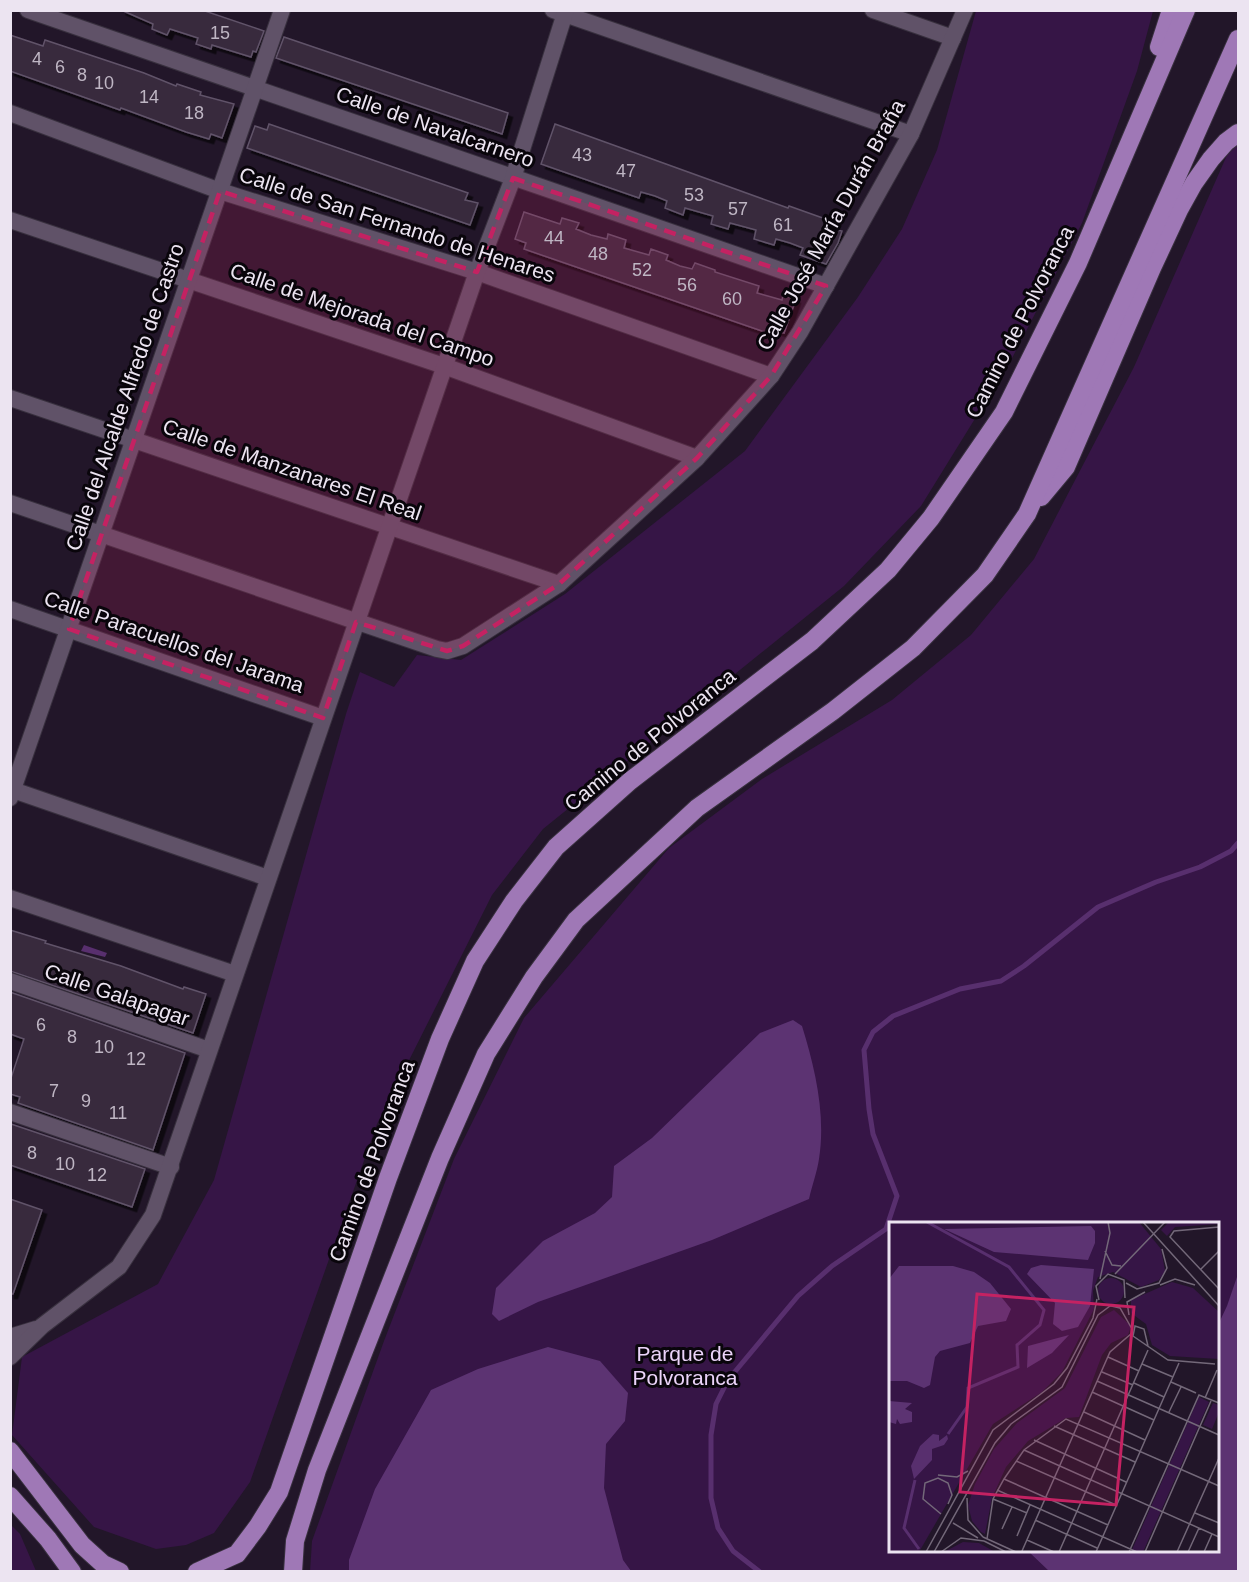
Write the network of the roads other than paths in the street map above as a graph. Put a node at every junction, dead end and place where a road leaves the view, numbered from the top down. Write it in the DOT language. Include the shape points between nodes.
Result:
graph roads {
  1 [pos="28,10"];
  2 [pos="282,10"];
  3 [pos="873,10"];
  4 [pos="965,10"];
  5 [pos="1172,10"];
  6 [pos="1186,10"];
  7 [pos="561,12"];
  8 [pos="953,38"];
  9 [pos="1239,39"];
  10 [pos="256,87"];
  11 [pos="1149,99"];
  12 [pos="10,113"];
  13 [pos="911,134"];
  14 [pos="1239,134"];
  15 [pos="513,178"];
  16 [pos="220,191"];
  17 [pos="10,220"];
  18 [pos="477,272"];
  19 [pos="188,280"];
  20 [pos="826,286"];
  21 [pos="444,366"];
  22 [pos="771,376"];
  23 [pos="10,398"];
  24 [pos="134,440"];
  25 [pos="697,458"];
  26 [pos="10,504"];
  27 [pos="1027,514"];
  28 [pos="389,526"];
  29 [pos="101,536"];
  30 [pos="559,584"];
  31 [pos="10,609"];
  32 [pos="356,622"];
  33 [pos="69,629"];
  34 [pos="323,718"];
  35 [pos="11,792"];
  36 [pos="268,878"];
  37 [pos="10,898"];
  38 [pos="235,974"];
  39 [pos="10,981"];
  40 [pos="209,1050"];
  41 [pos="10,1112"];
  42 [pos="171,1167"];
  43 [pos="42,1326"];
  44 [pos="10,1337"];
  45 [pos="10,1357"];
  46 [pos="10,1451"];
  47 [pos="10,1496"];
  48 [pos="27,1515"];
  49 [pos="56,1572"];
  50 [pos="72,1572"];
  51 [pos="120,1572"];
  52 [pos="197,1572"];
  53 [pos="293,1572"];
  1 -- 10 [label="street, Calle de Navalcarnero"];
  2 -- 10 [label="street, Calle del Alcalde Alfredo de Castro"];
  3 -- 8 [label="street"];
  4 -- 8 [label="street, Calle José María Durán Braña"];
  5 -- 11 [label="highway" via="1155,58"];
  6 -- 11 [label="highway, Camino de Polvoranca"];
  7 -- 13 [label="street"];
  7 -- 15 [label="street"];
  8 -- 13 [label="street, Calle José María Durán Braña"];
  9 -- 27 [label="highway"];
  10 -- 15 [label="street, Calle de Navalcarnero"];
  10 -- 16 [label="street, Calle del Alcalde Alfredo de Castro"];
  11 -- 52 [label="highway, Camino de Polvoranca" via="1078,263 1004,412 931,518 888,570 812,641 630,781 556,848 481,951 440,1039 388,1178 279,1492 237,1554"];
  12 -- 16 [label="street, Calle de San Fernando de Henares"];
  13 -- 20 [label="street, Calle José María Durán Braña"];
  14 -- 27 [label="highway" via="1219,150 1194,183 1152,268 1066,467"];
  15 -- 18 [label="street"];
  15 -- 20 [label="street, Calle de Navalcarnero"];
  16 -- 18 [label="street, Calle de San Fernando de Henares"];
  16 -- 19 [label="street, Calle del Alcalde Alfredo de Castro"];
  17 -- 19 [label="street, Calle de Mejorada del Campo"];
  18 -- 21 [label="street"];
  18 -- 22 [label="street, Calle de San Fernando de Henares"];
  19 -- 21 [label="street, Calle de Mejorada del Campo"];
  19 -- 24 [label="street, Calle del Alcalde Alfredo de Castro"];
  20 -- 22 [label="street, Calle José María Durán Braña"];
  21 -- 25 [label="street, Calle de Mejorada del Campo"];
  21 -- 28 [label="street"];
  22 -- 25 [label="street, Calle José María Durán Braña"];
  23 -- 24 [label="street, Calle de Manzanares El Real"];
  24 -- 28 [label="street, Calle de Manzanares El Real"];
  24 -- 29 [label="street, Calle del Alcalde Alfredo de Castro"];
  25 -- 30 [label="street, Calle José María Durán Braña"];
  26 -- 29 [label="street, Calle José María Durán Braña"];
  27 -- 53 [label="highway" via="986,575 913,648 833,711 697,808 576,920 534,977 486,1054 440,1158 317,1470 295,1541"];
  28 -- 30 [label="street, Calle de Manzanares El Real"];
  28 -- 32 [label="street"];
  29 -- 32 [label="street, Calle José María Durán Braña"];
  29 -- 33 [label="street, Calle del Alcalde Alfredo de Castro"];
  30 -- 32 [label="street, Calle José María Durán Braña" via="452,650 442,651"];
  31 -- 33 [label="street, Calle Paracuellos del Jarama"];
  32 -- 34 [label="street"];
  33 -- 34 [label="street, Calle Paracuellos del Jarama"];
  33 -- 35 [label="street, Calle del Alcalde Alfredo de Castro"];
  34 -- 36 [label="street"];
  35 -- 36 [label="street"];
  36 -- 38 [label="street"];
  37 -- 38 [label="street"];
  38 -- 40 [label="street"];
  39 -- 40 [label="street, Calle Galapagar"];
  40 -- 42 [label="street"];
  41 -- 42 [label="street"];
  42 -- 43 [label="street" via="153,1215 119,1267"];
  43 -- 44 [label="street"];
  43 -- 45 [label="street"];
  46 -- 51 [label="highway" via="82,1545"];
  47 -- 48 [label="highway"];
  48 -- 49 [label="highway"];
  48 -- 50 [label="highway"];
}
